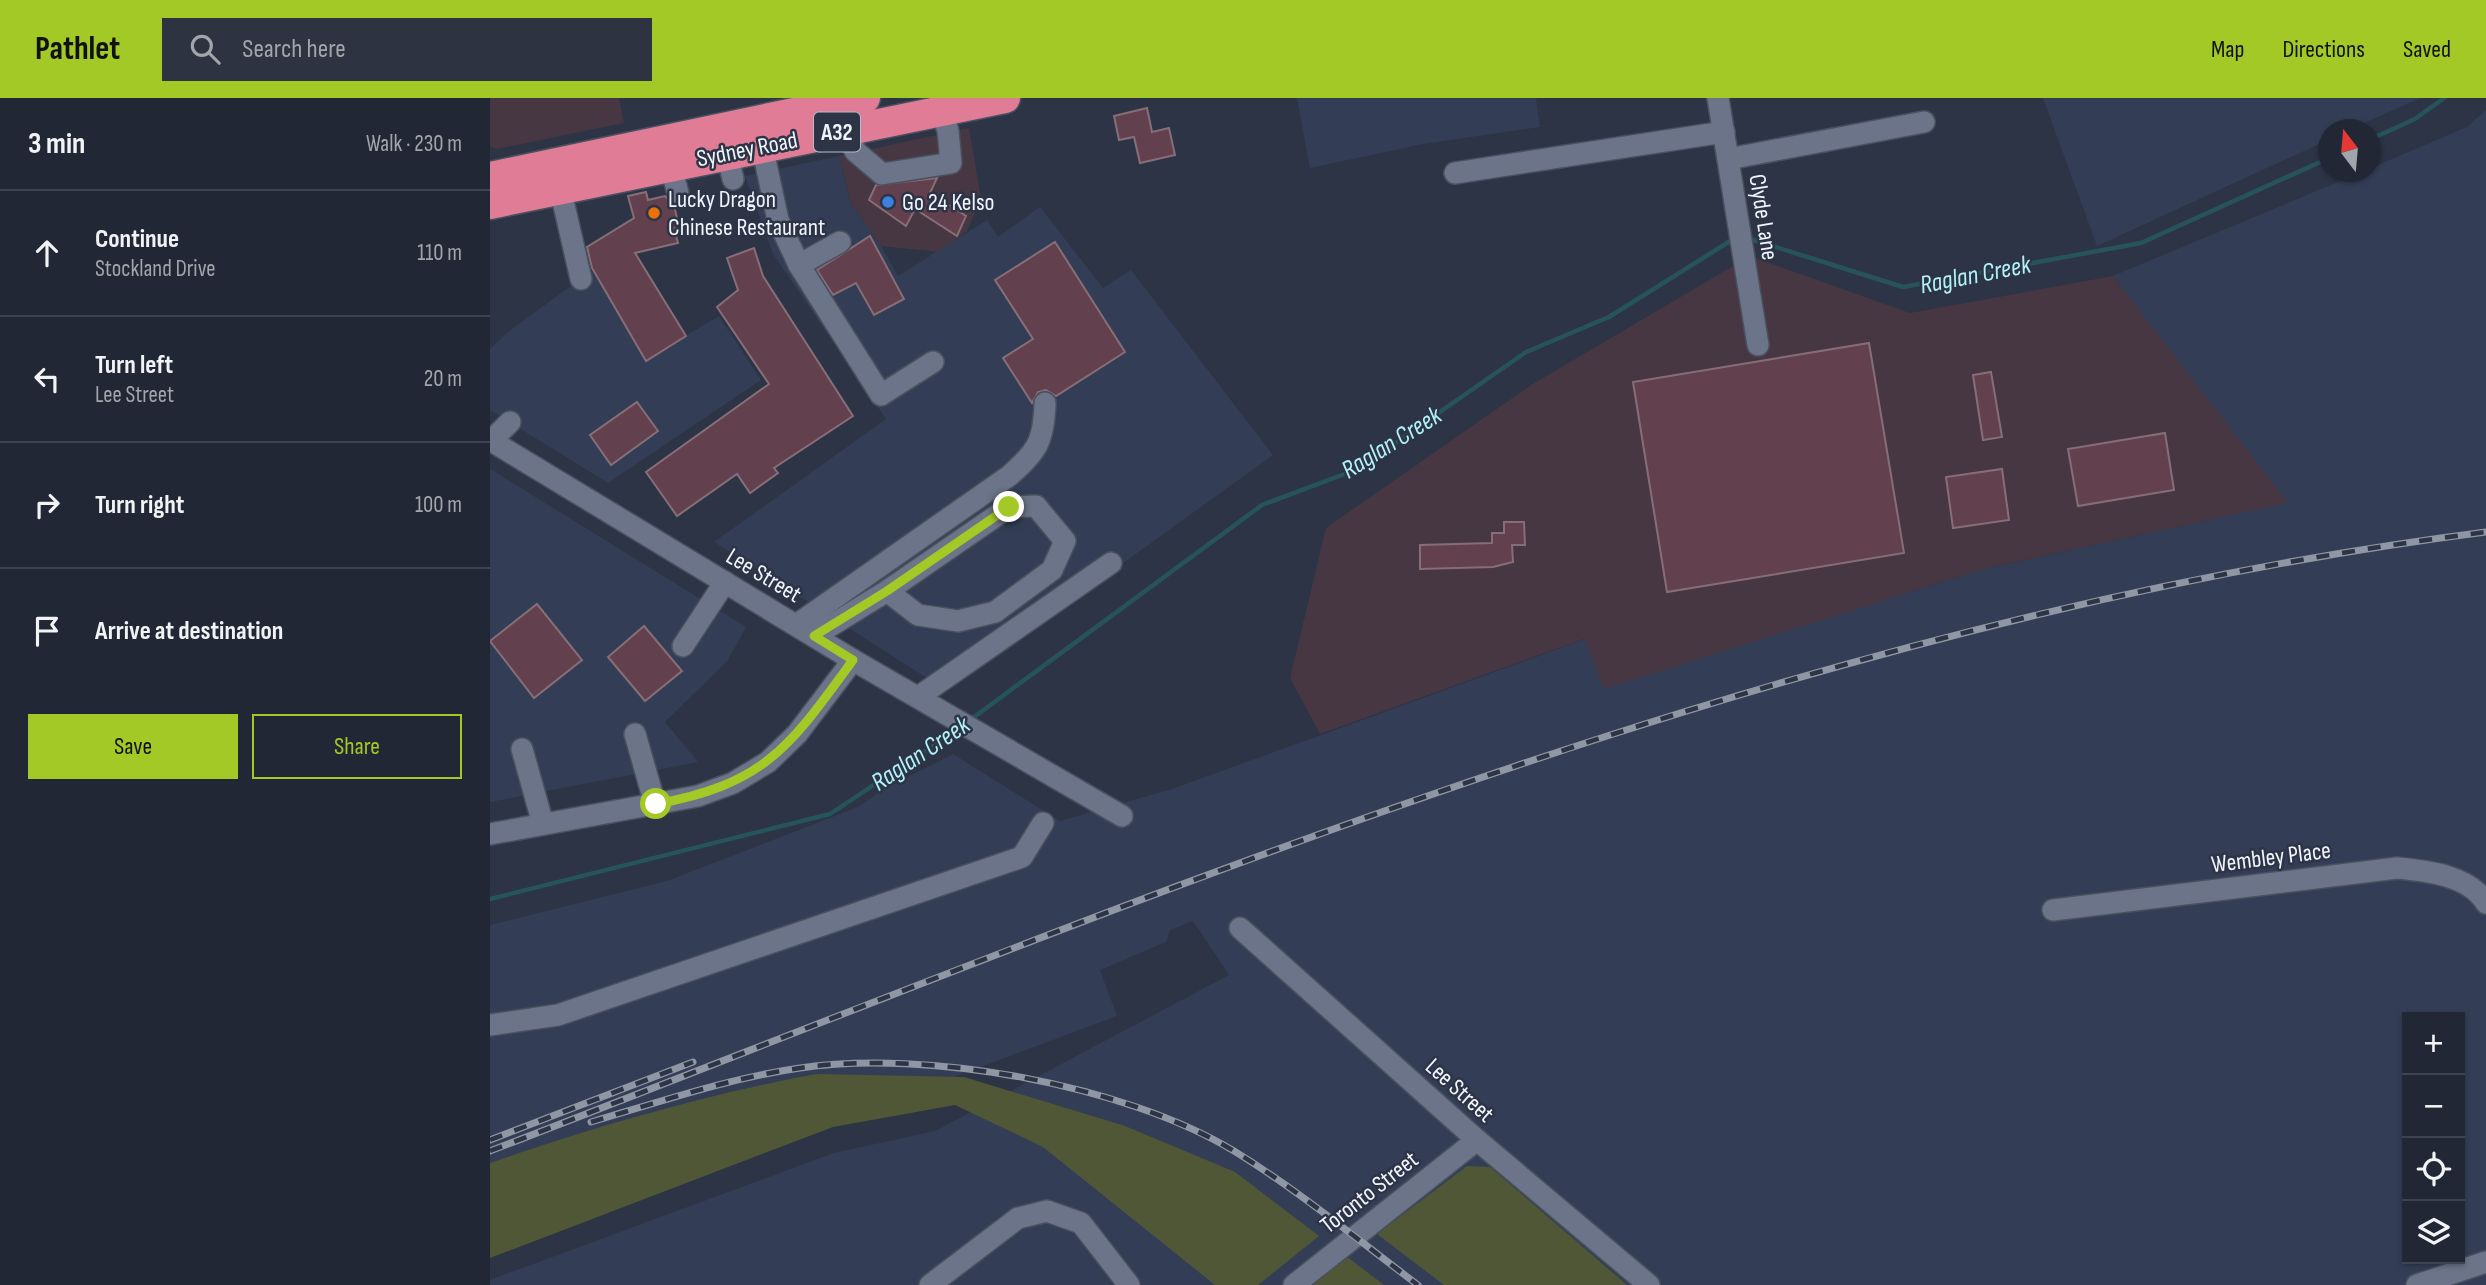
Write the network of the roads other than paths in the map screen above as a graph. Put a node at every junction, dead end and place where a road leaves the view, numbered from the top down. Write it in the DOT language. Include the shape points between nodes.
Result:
graph roads {
  1 [pos="865,98"];
  2 [pos="1005,98"];
  3 [pos="1718,98"];
  4 [pos="942,111"];
  5 [pos="1924,122"];
  6 [pos="848,130"];
  7 [pos="1724,132"];
  8 [pos="762,146"];
  9 [pos="1728,159"];
  10 [pos="670,164"];
  11 [pos="1455,173"];
  12 [pos="490,177"];
  13 [pos="560,188"];
  14 [pos="678,193"];
  15 [pos="490,204"];
  16 [pos="840,242"];
  17 [pos="799,265"];
  18 [pos="581,279"];
  19 [pos="1758,345"];
  20 [pos="933,362"];
  21 [pos="1045,404"];
  22 [pos="510,422"];
  23 [pos="490,441"];
  24 [pos="1111,563"];
  25 [pos="725,582"];
  26 [pos="887,591"];
  27 [pos="796,625"];
  28 [pos="814,636"];
  29 [pos="683,646"];
  30 [pos="853,660"];
  31 [pos="918,697"];
  32 [pos="635,734"];
  33 [pos="522,748"];
  34 [pos="656,804"];
  35 [pos="1122,816"];
  36 [pos="1043,823"];
  37 [pos="543,824"];
  38 [pos="490,834"];
  39 [pos="2486,903"];
  40 [pos="2053,910"];
  41 [pos="1240,928"];
  42 [pos="490,1025"];
  43 [pos="1477,1140"];
  44 [pos="2486,1262"];
  45 [pos="930,1285"];
  46 [pos="1129,1285"];
  47 [pos="1294,1285"];
  48 [pos="1649,1285"];
  49 [pos="2417,1285"];
  1 -- 12 [label="highway, Sydney Road / A32"];
  2 -- 4 [label="highway, Sydney Road / A32"];
  3 -- 7 [label="street, Clyde Lane"];
  4 -- 6 [label="highway, Sydney Road / A32"];
  4 -- 6 [label="street" via="951,163 882,174 855,151"];
  5 -- 9 [label="street"];
  6 -- 8 [label="highway, Sydney Road / A32"];
  7 -- 9 [label="street, Clyde Lane"];
  7 -- 11 [label="street"];
  8 -- 10 [label="highway, Sydney Road / A32" via="730,166"];
  8 -- 17 [label="street" via="778,220"];
  9 -- 19 [label="street, Clyde Lane"];
  10 -- 13 [label="highway, Sydney Road / A32"];
  10 -- 14 [label="street"];
  13 -- 15 [label="highway, Sydney Road / A32"];
  13 -- 18 [label="street"];
  16 -- 17 [label="street"];
  17 -- 20 [label="street" via="881,395"];
  21 -- 27 [label="street" via="1044,431 1032,457"];
  22 -- 23 [label="street"];
  23 -- 25 [label="street, Lee Street"];
  24 -- 31 [label="street"];
  25 -- 27 [label="street, Lee Street"];
  25 -- 29 [label="street"];
  26 -- 26 [label="street" via="1009,507 1036,506 1065,541 1052,570 995,612 957,621 918,615"];
  26 -- 28 [label="street"];
  27 -- 28 [label="street, Lee Street"];
  28 -- 30 [label="street, Lee Street"];
  30 -- 31 [label="street, Lee Street"];
  30 -- 34 [label="street" via="797,734 768,762 733,783"];
  31 -- 35 [label="street, Lee Street"];
  32 -- 34 [label="street"];
  33 -- 37 [label="street"];
  34 -- 37 [label="street"];
  36 -- 42 [label="street" via="1023,857 558,1015"];
  37 -- 38 [label="street"];
  39 -- 40 [label="street, Wembley Place" via="2480,894 2441,873 2397,868"];
  41 -- 43 [label="street, Lee Street"];
  43 -- 47 [label="street, Toronto Street"];
  43 -- 48 [label="street, Lee Street"];
  44 -- 49 [label="street"];
  45 -- 46 [label="street" via="1018,1218 1047,1211 1081,1223"];
}
